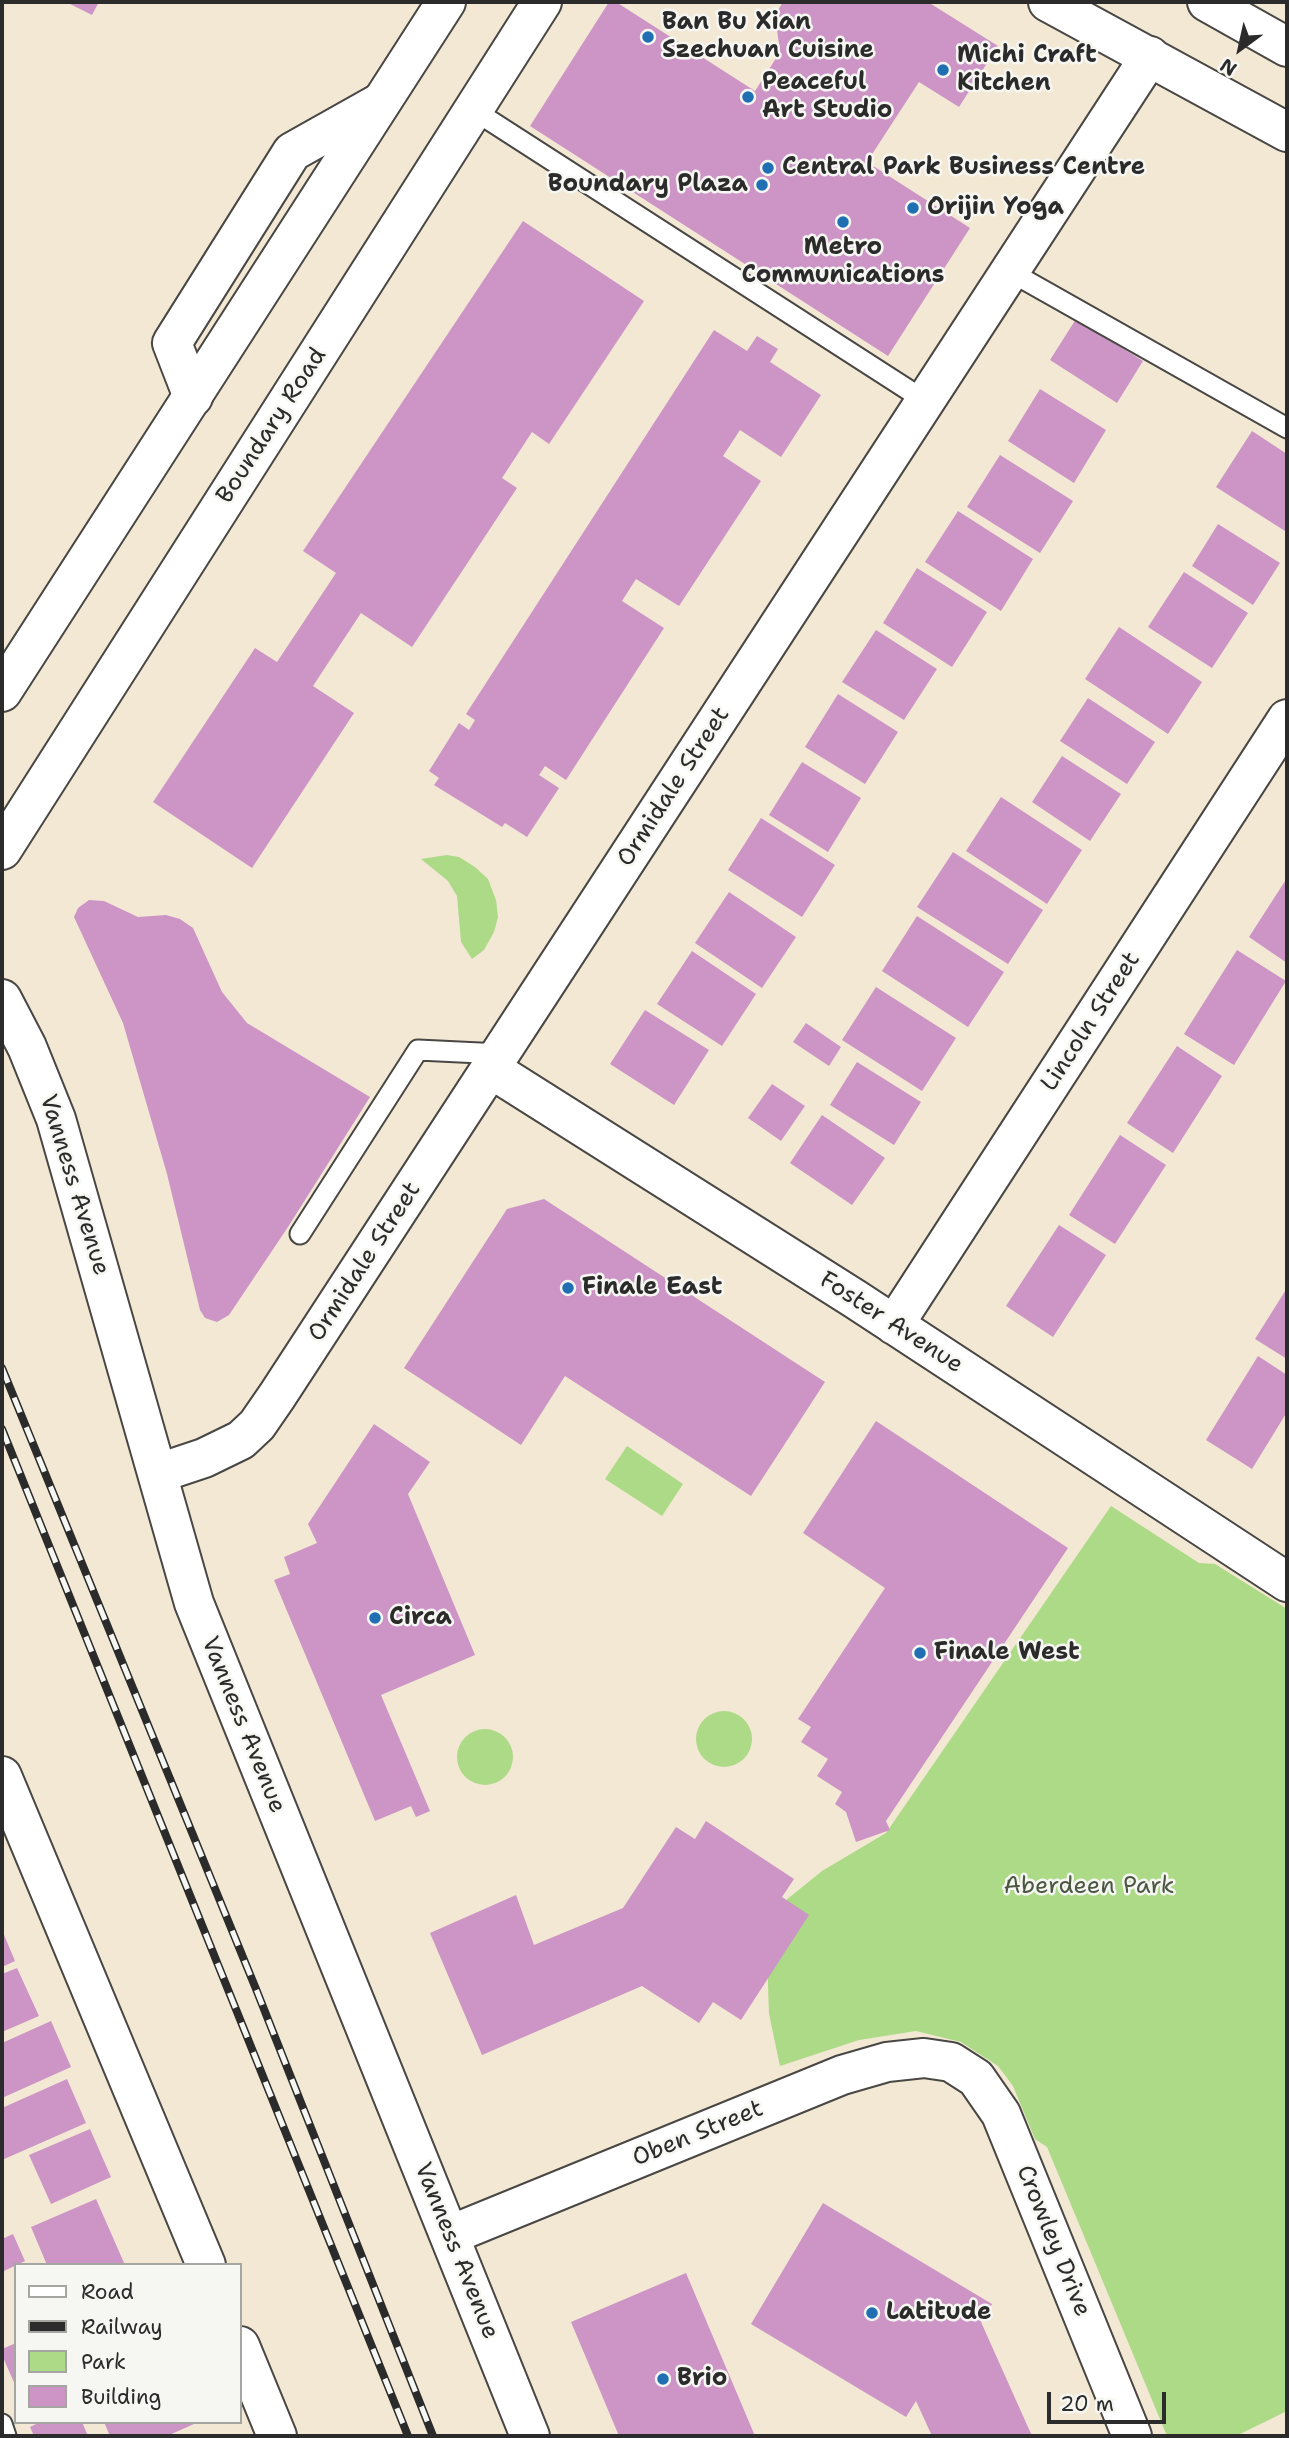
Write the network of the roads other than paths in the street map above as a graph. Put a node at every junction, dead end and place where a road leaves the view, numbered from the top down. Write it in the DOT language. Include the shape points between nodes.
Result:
graph roads {
  1 [pos="446,2"];
  2 [pos="542,2"];
  3 [pos="1048,2"];
  4 [pos="1208,2"];
  5 [pos="1287,47"];
  6 [pos="1150,56"];
  7 [pos="472,109"];
  8 [pos="1287,132"];
  9 [pos="1009,271"];
  10 [pos="924,400"];
  11 [pos="1287,428"];
  12 [pos="2,692"];
  13 [pos="1287,719"];
  14 [pos="2,850"];
  15 [pos="2,999"];
  16 [pos="496,1062"];
  17 [pos="300,1234"];
  18 [pos="894,1325"];
  19 [pos="159,1473"];
  20 [pos="1287,1581"];
  21 [pos="2,1776"];
  22 [pos="951,2062"];
  23 [pos="450,2235"];
  24 [pos="205,2263"];
  25 [pos="242,2351"];
  26 [pos="2,2424"];
  27 [pos="6,2436"];
  28 [pos="277,2436"];
  29 [pos="530,2436"];
  30 [pos="1132,2436"];
  1 -- 12 [label="street"];
  2 -- 7 [label="street, Boundary Road"];
  3 -- 6 [label="street"];
  4 -- 5 [label="street"];
  6 -- 8 [label="street"];
  6 -- 9 [label="street, Ormidale Street"];
  7 -- 10 [label="lane"];
  7 -- 14 [label="street, Boundary Road"];
  9 -- 10 [label="street, Ormidale Street"];
  9 -- 11 [label="lane"];
  10 -- 16 [label="street, Ormidale Street"];
  13 -- 18 [label="street, Lincoln Street"];
  15 -- 19 [label="street, Vanness Avenue" via="56,1119"];
  16 -- 17 [label="lane" via="418,1050"];
  16 -- 18 [label="street, Foster Avenue"];
  16 -- 19 [label="street, Ormidale Street" via="257,1425 216,1453"];
  18 -- 20 [label="street, Foster Avenue"];
  19 -- 23 [label="street, Vanness Avenue" via="194,1603"];
  21 -- 24 [label="street"];
  22 -- 23 [label="street, Oben Street" via="899,2060 842,2075"];
  22 -- 30 [label="street, Crowley Drive" via="975,2078 1001,2114"];
  23 -- 29 [label="street, Vanness Avenue"];
  25 -- 28 [label="street"];
  26 -- 27 [label="lane"];
}
